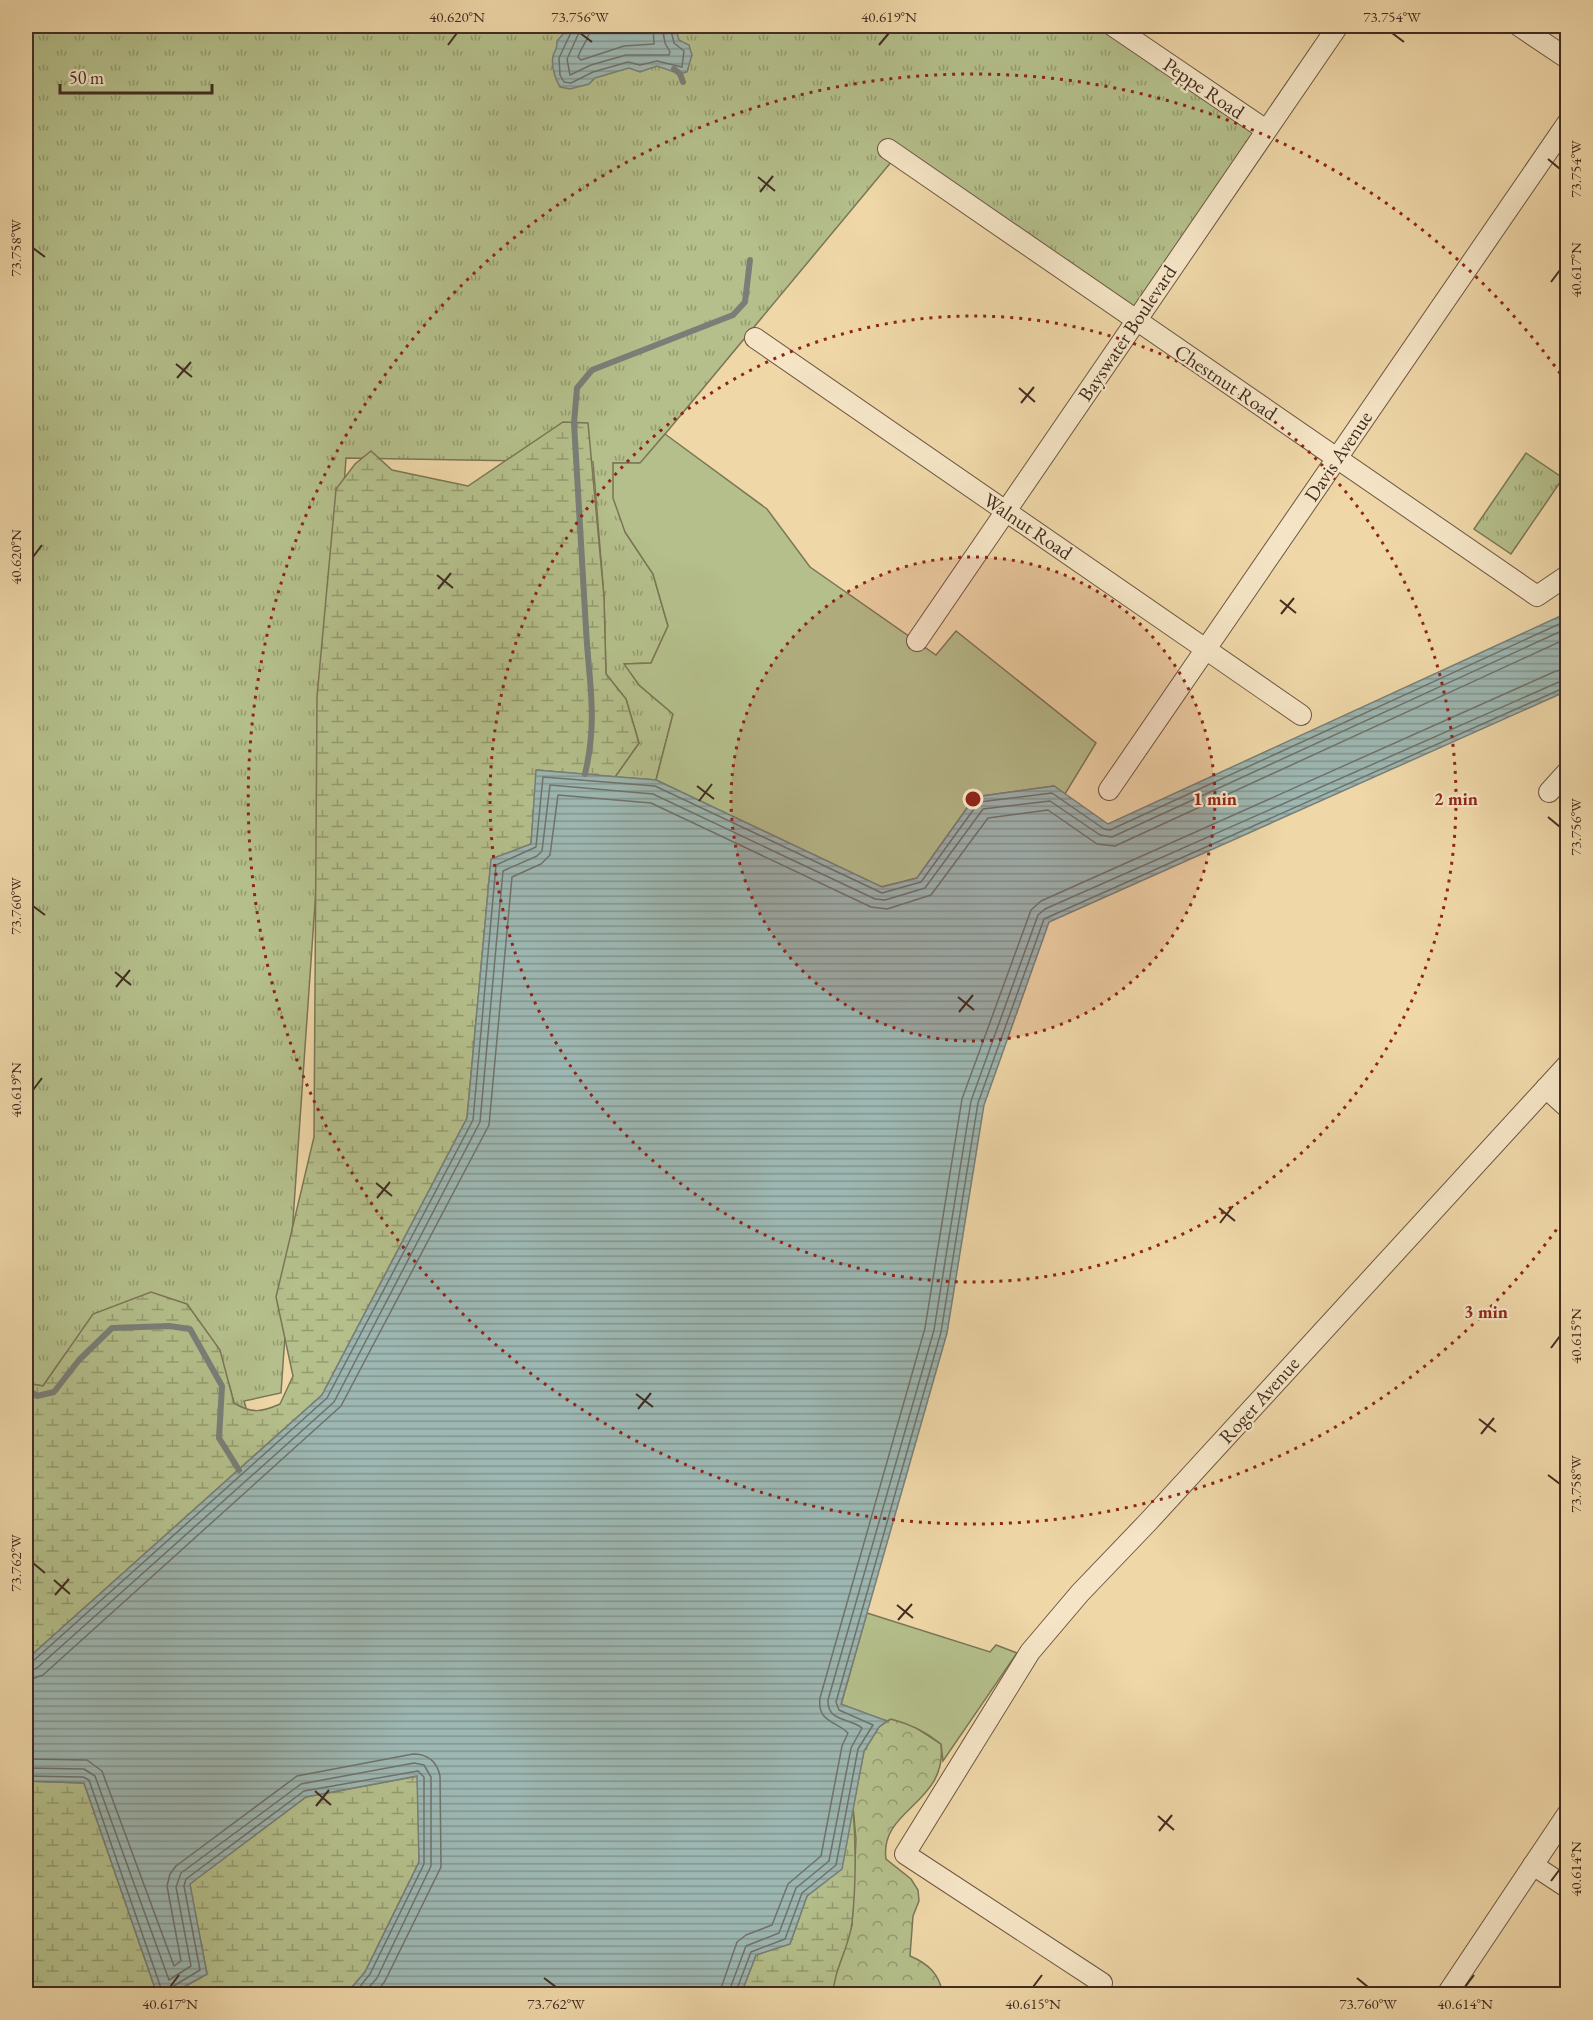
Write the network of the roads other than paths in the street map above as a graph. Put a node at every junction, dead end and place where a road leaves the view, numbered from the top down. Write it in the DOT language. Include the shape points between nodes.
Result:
graph roads {
  1 [pos="1113,26"];
  2 [pos="1338,26"];
  3 [pos="1519,26"];
  4 [pos="1568,59"];
  5 [pos="1568,122"];
  6 [pos="1266,130"];
  7 [pos="888,149"];
  8 [pos="1136,321"];
  9 [pos="755,338"];
  10 [pos="1336,458"];
  11 [pos="1005,511"];
  12 [pos="1566,576"];
  13 [pos="917,641"];
  14 [pos="1206,648"];
  15 [pos="1301,715"];
  16 [pos="1568,771"];
  17 [pos="1109,790"];
  18 [pos="1548,792"];
  19 [pos="1568,1064"];
  20 [pos="1546,1088"];
  21 [pos="1568,1107"];
  22 [pos="1568,1813"];
  23 [pos="1533,1865"];
  24 [pos="1568,1888"];
  25 [pos="1102,1983"];
  26 [pos="1447,1995"];
  1 -- 6 [label="street, Peppe Road"];
  2 -- 6 [label="street, Bayswater Boulevard"];
  3 -- 4 [label="street"];
  5 -- 10 [label="street, Davis Avenue"];
  6 -- 8 [label="street, Bayswater Boulevard"];
  7 -- 8 [label="street, Chestnut Road"];
  8 -- 10 [label="street, Chestnut Road"];
  8 -- 11 [label="street, Bayswater Boulevard"];
  9 -- 11 [label="street, Walnut Road"];
  10 -- 12 [label="street, Chestnut Road" via="1537,596"];
  10 -- 14 [label="street, Davis Avenue"];
  11 -- 13 [label="street, Bayswater Boulevard"];
  11 -- 14 [label="street, Walnut Road"];
  14 -- 15 [label="street, Walnut Road"];
  14 -- 17 [label="street, Davis Avenue"];
  16 -- 18 [label="street"];
  19 -- 20 [label="street, Roger Avenue"];
  20 -- 21 [label="street"];
  20 -- 25 [label="street, Roger Avenue" via="1030,1652 905,1854"];
  22 -- 23 [label="street"];
  23 -- 24 [label="street"];
  23 -- 26 [label="street"];
}
